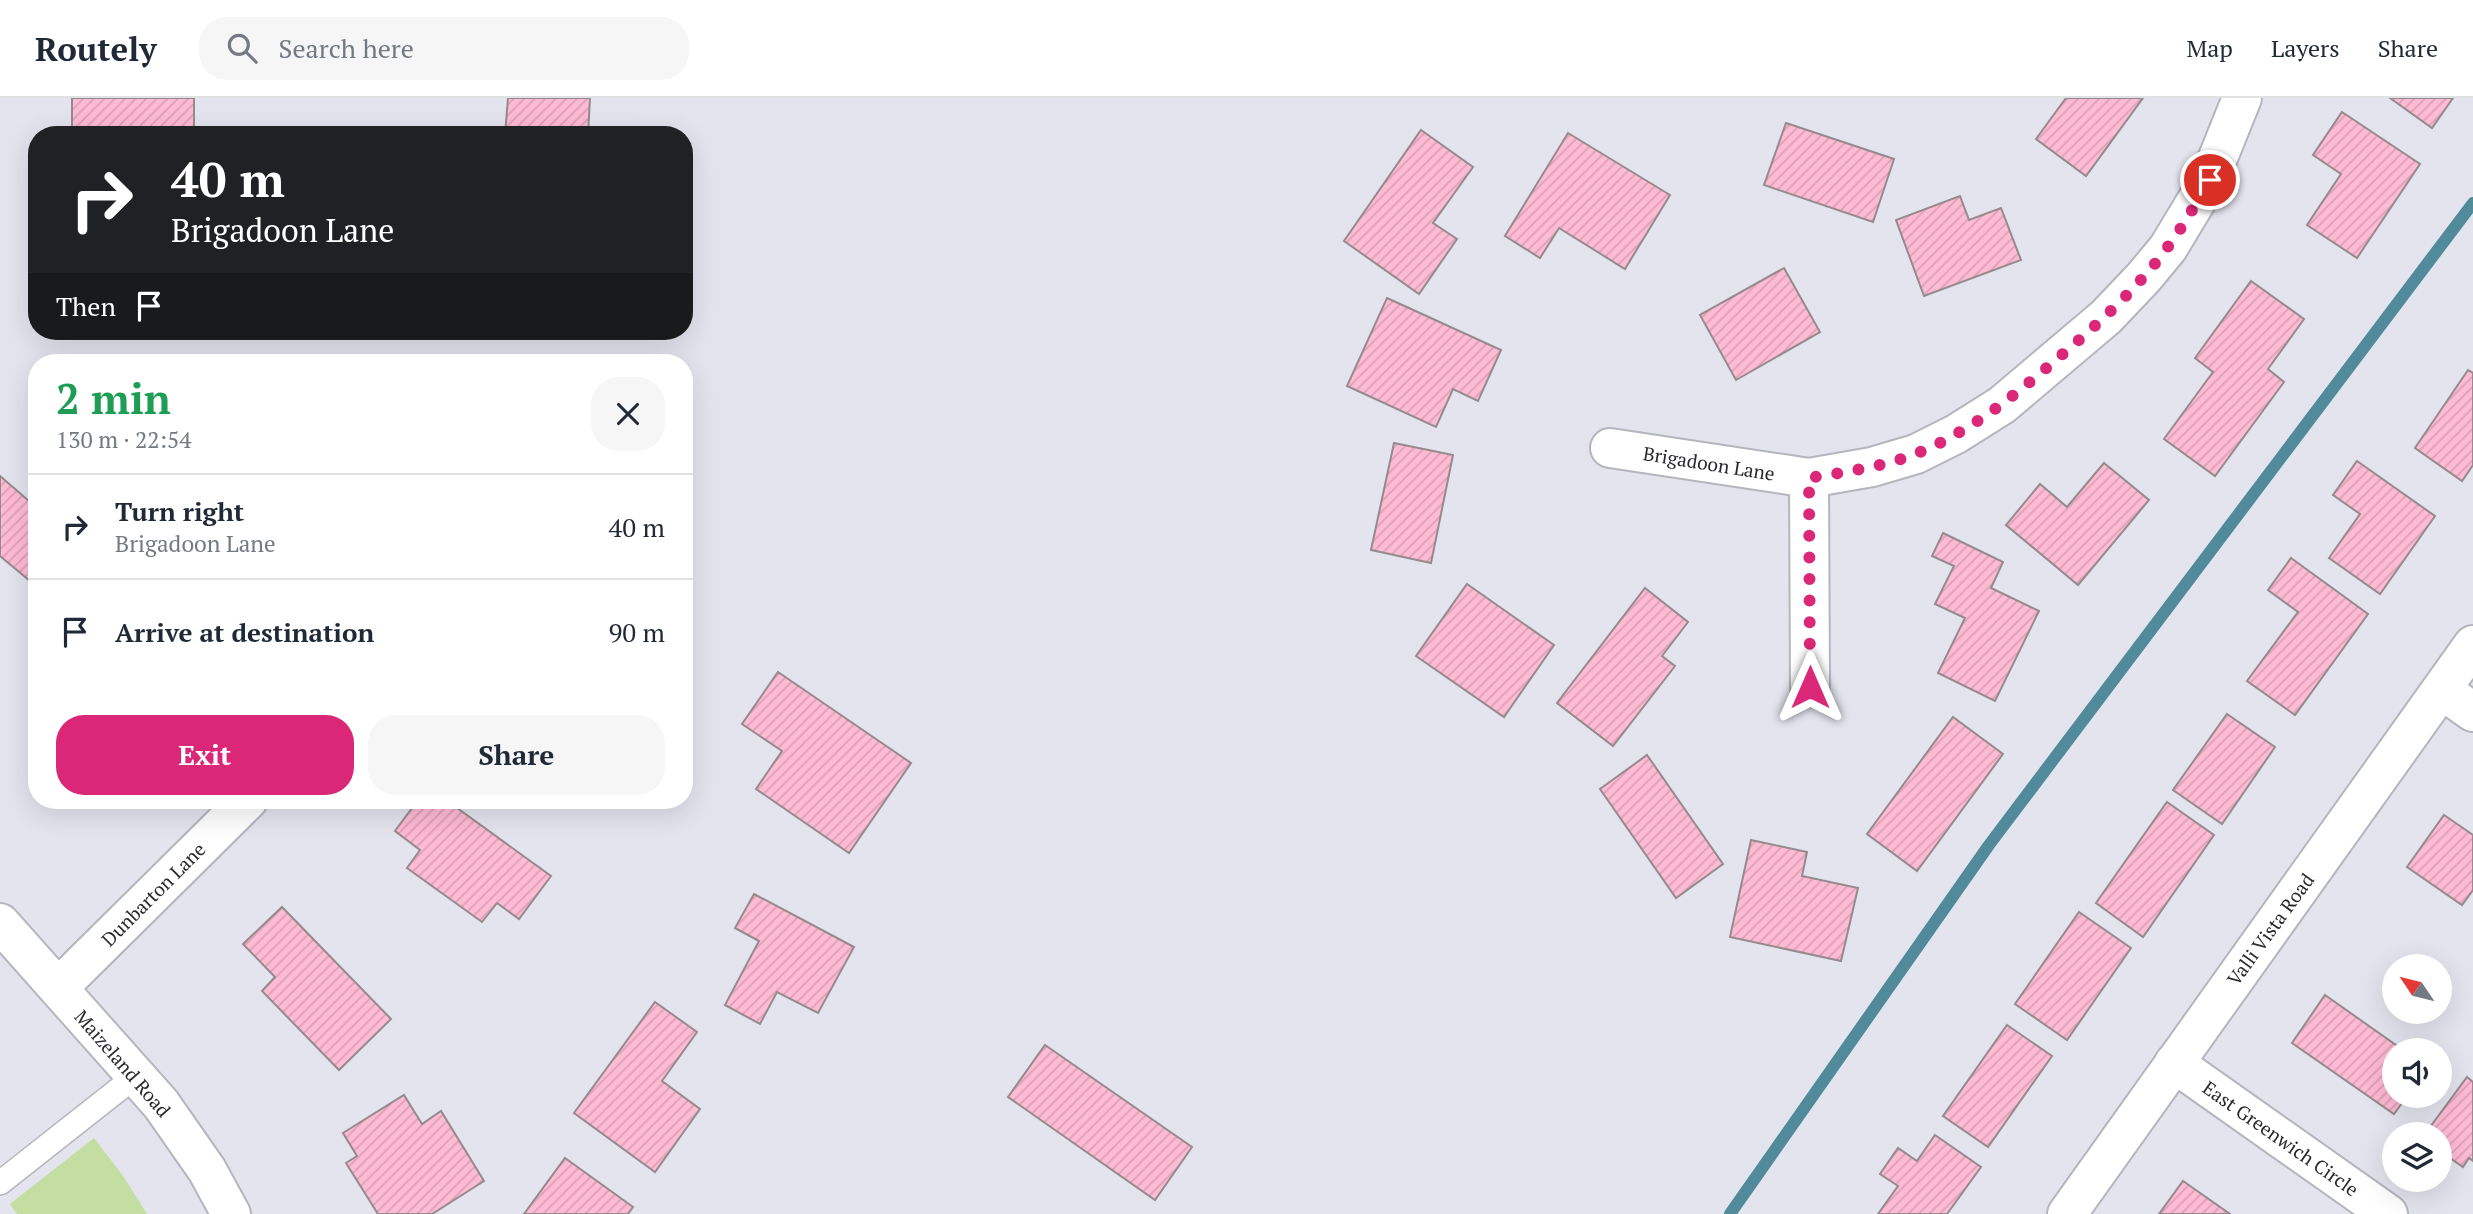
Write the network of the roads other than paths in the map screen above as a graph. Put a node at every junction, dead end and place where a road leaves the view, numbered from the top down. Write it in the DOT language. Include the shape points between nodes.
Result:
graph roads {
  1 [pos="2242,98"];
  2 [pos="1610,448"];
  3 [pos="1809,478"];
  4 [pos="2473,645"];
  5 [pos="1810,687"];
  6 [pos="2442,690"];
  7 [pos="2473,712"];
  8 [pos="239,809"];
  9 [pos="0,923"];
  10 [pos="58,988"];
  11 [pos="2174,1063"];
  12 [pos="137,1075"];
  13 [pos="0,1183"];
  14 [pos="231,1214"];
  15 [pos="2067,1214"];
  16 [pos="2388,1214"];
  1 -- 3 [label="street, Brigadoon Lane" via="2210,180 2191,212 2168,248 2106,317 2002,405 1956,435 1916,454 1872,467"];
  2 -- 3 [label="street, Brigadoon Lane"];
  3 -- 5 [label="street"];
  4 -- 6 [label="street, Valli Vista Road"];
  6 -- 7 [label="street"];
  6 -- 11 [label="street, Valli Vista Road"];
  8 -- 10 [label="street, Dunbarton Lane"];
  9 -- 10 [label="street, Maizeland Road"];
  10 -- 12 [label="street, Maizeland Road"];
  11 -- 15 [label="street, Valli Vista Road"];
  11 -- 16 [label="street, East Greenwich Circle"];
  12 -- 13 [label="lane"];
  12 -- 14 [label="street, Maizeland Road" via="199,1159"];
}
